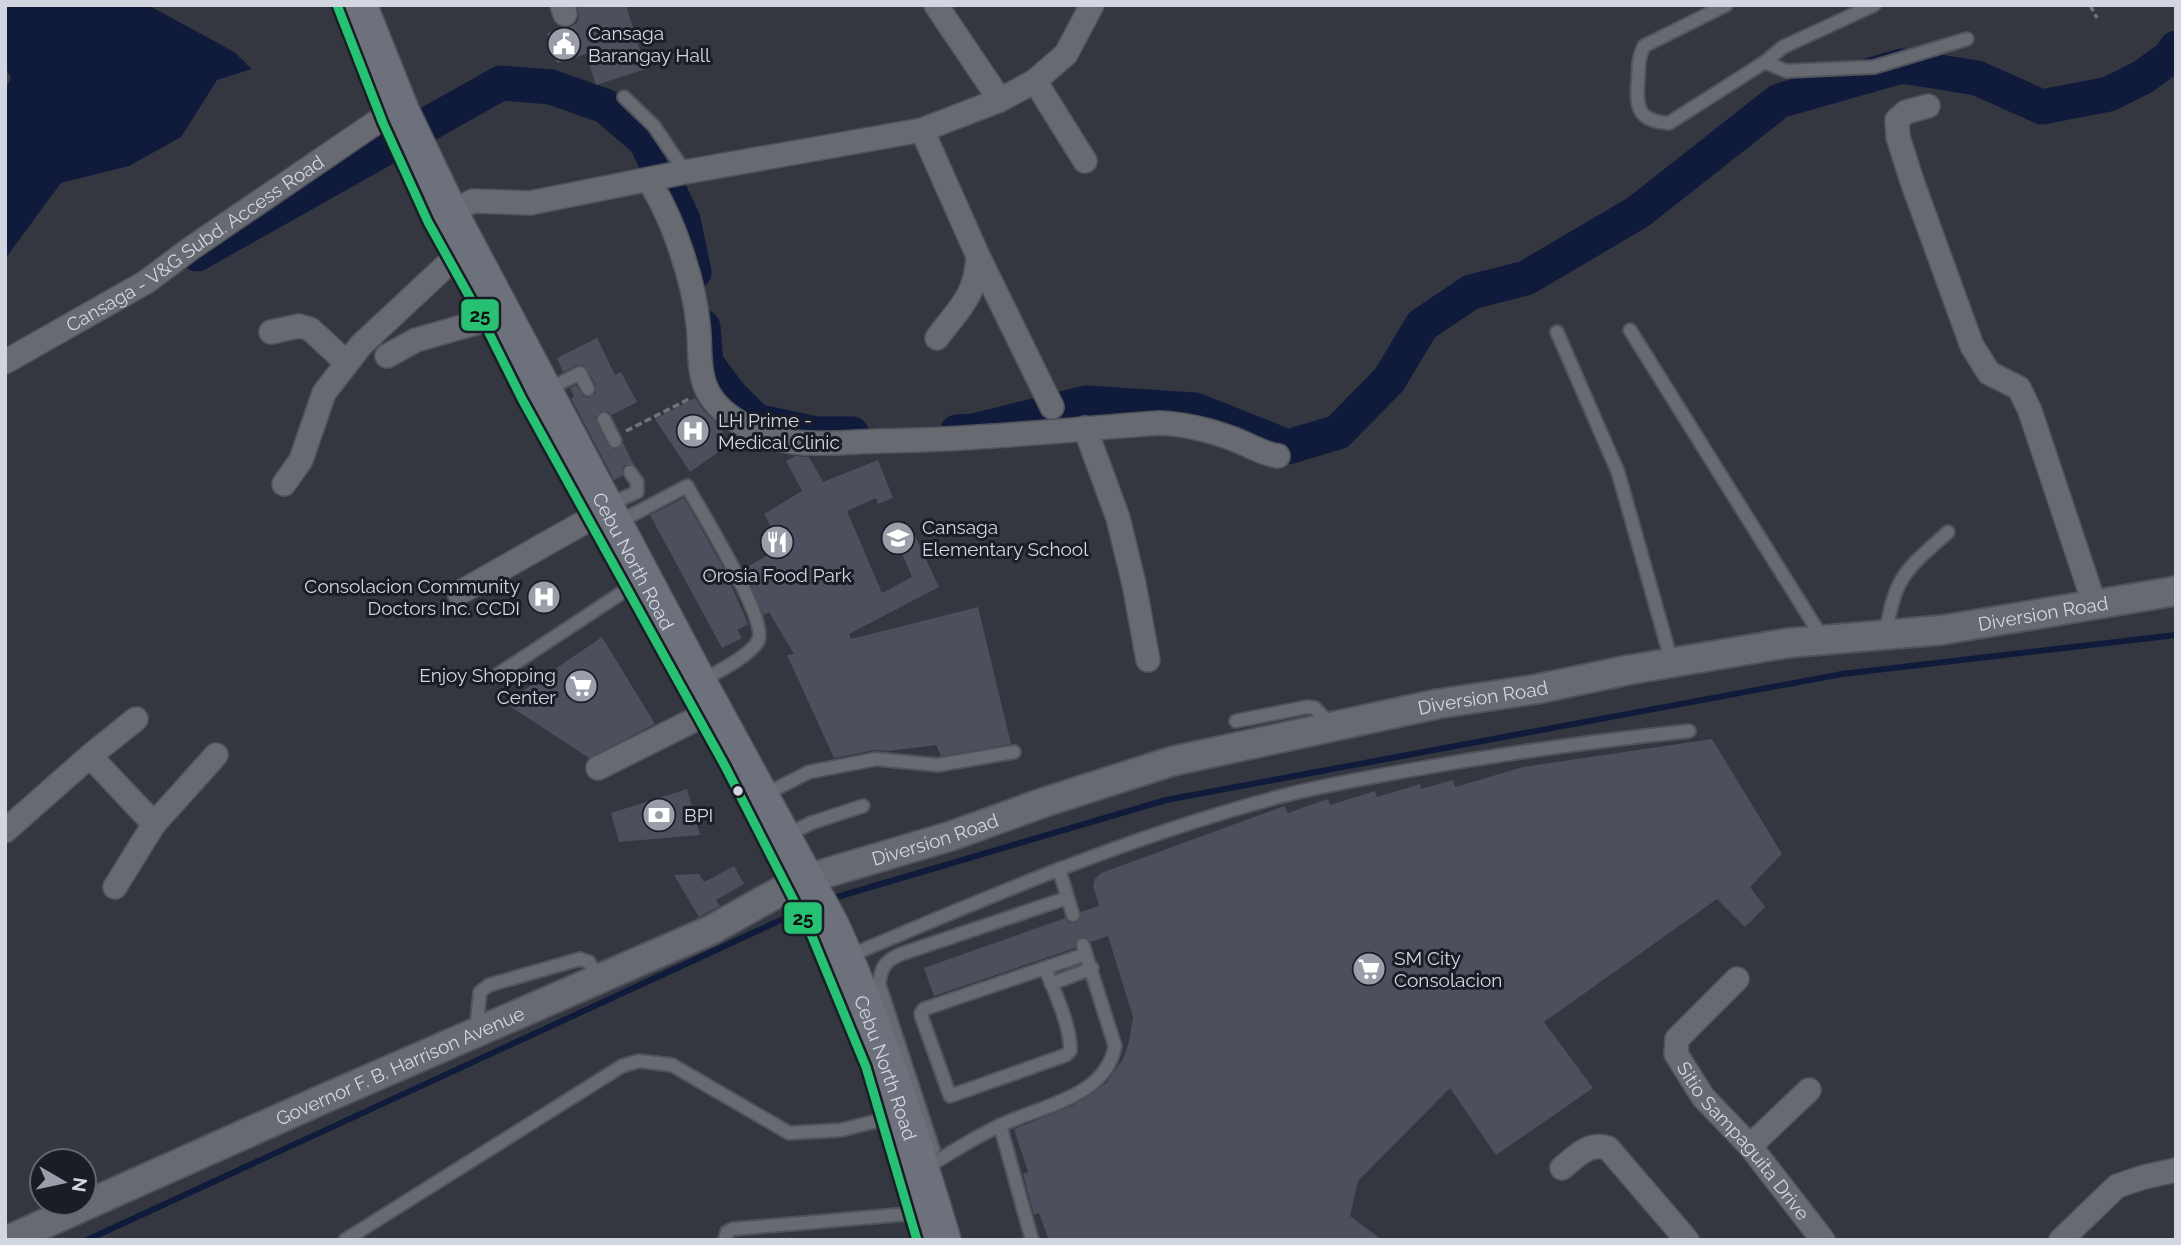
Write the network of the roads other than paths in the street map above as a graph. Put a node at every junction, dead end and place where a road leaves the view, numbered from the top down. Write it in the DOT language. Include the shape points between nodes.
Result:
graph roads {
  1 [pos="337,5"];
  2 [pos="358,5"];
  3 [pos="936,5"];
  4 [pos="1092,5"];
  5 [pos="1726,5"];
  6 [pos="1874,5"];
  7 [pos="1967,39"];
  8 [pos="1765,62"];
  9 [pos="1035,81"];
  10 [pos="624,97"];
  11 [pos="1000,100"];
  12 [pos="1928,106"];
  13 [pos="389,119"];
  14 [pos="922,130"];
  15 [pos="409,157"];
  16 [pos="1085,161"];
  17 [pos="666,176"];
  18 [pos="449,213"];
  19 [pos="978,256"];
  20 [pos="450,262"];
  21 [pos="483,321"];
  22 [pos="1630,330"];
  23 [pos="271,332"];
  24 [pos="1557,332"];
  25 [pos="937,338"];
  26 [pos="387,356"];
  27 [pos="5,362"];
  28 [pos="347,363"];
  29 [pos="588,389"];
  30 [pos="542,393"];
  31 [pos="1052,407"];
  32 [pos="604,419"];
  33 [pos="1085,428"];
  34 [pos="614,440"];
  35 [pos="1278,456"];
  36 [pos="631,472"];
  37 [pos="284,484"];
  38 [pos="602,517"];
  39 [pos="1948,532"];
  40 [pos="626,590"];
  41 [pos="2176,591"];
  42 [pos="459,593"];
  43 [pos="2094,603"];
  44 [pos="1886,634"];
  45 [pos="1824,639"];
  46 [pos="1148,660"];
  47 [pos="1672,663"];
  48 [pos="494,677"];
  49 [pos="698,701"];
  50 [pos="136,719"];
  51 [pos="1236,721"];
  52 [pos="1334,728"];
  53 [pos="1689,731"];
  54 [pos="1014,752"];
  55 [pos="216,755"];
  56 [pos="90,756"];
  57 [pos="598,768"];
  58 [pos="761,797"];
  59 [pos="863,806"];
  60 [pos="154,824"];
  61 [pos="5,831"];
  62 [pos="783,836"];
  63 [pos="1059,869"];
  64 [pos="115,887"];
  65 [pos="800,889"];
  66 [pos="1067,898"];
  67 [pos="1073,915"];
  68 [pos="820,929"];
  69 [pos="845,957"];
  70 [pos="1045,968"];
  71 [pos="1092,968"];
  72 [pos="599,978"];
  73 [pos="1737,979"];
  74 [pos="1051,984"];
  75 [pos="476,1034"];
  76 [pos="1809,1090"];
  77 [pos="881,1120"];
  78 [pos="1000,1125"];
  79 [pos="1749,1146"];
  80 [pos="937,1161"];
  81 [pos="1562,1168"];
  82 [pos="2176,1170"];
  83 [pos="940,1174"];
  84 [pos="764,1226"];
  85 [pos="912,1227"];
  86 [pos="8,1240"];
  87 [pos="345,1240"];
  88 [pos="725,1240"];
  89 [pos="767,1240"];
  90 [pos="942,1240"];
  91 [pos="1032,1240"];
  92 [pos="1687,1240"];
  93 [pos="1823,1240"];
  94 [pos="2061,1240"];
  1 -- 13 [label="main road, Cebu North Road"];
  2 -- 13 [label="main road, Cebu North Road"];
  3 -- 11 [label="street"];
  4 -- 9 [label="street" via="1066,54"];
  5 -- 8 [label="lane" via="1644,46 1636,100 1642,114 1651,121 1669,123"];
  6 -- 8 [label="lane" via="1783,47"];
  7 -- 8 [label="lane" via="1874,66 1786,71"];
  9 -- 11 [label="street"];
  9 -- 16 [label="street"];
  10 -- 17 [label="lane" via="654,126"];
  11 -- 14 [label="street"];
  12 -- 43 [label="street" via="1897,120 1913,184 1972,346 1989,373 2019,388 2030,411"];
  13 -- 15 [label="main road, Cebu North Road"];
  13 -- 27 [label="street, Cansaga - V&G Subd. Access Road" via="146,282"];
  14 -- 17 [label="street"];
  14 -- 19 [label="street"];
  15 -- 18 [label="main road, Cebu North Road"];
  15 -- 20 [label="main road, Cebu North Road"];
  17 -- 18 [label="street" via="530,204 473,201"];
  17 -- 33 [label="street" via="662,201 695,305 701,370 707,390 728,415 767,435 793,442 931,440"];
  18 -- 30 [label="main road, Cebu North Road"];
  19 -- 25 [label="street" via="972,291"];
  19 -- 31 [label="street"];
  20 -- 21 [label="main road, Cebu North Road"];
  20 -- 28 [label="street"];
  21 -- 26 [label="street" via="416,340"];
  21 -- 38 [label="main road, Cebu North Road" via="522,399"];
  22 -- 45 [label="lane"];
  23 -- 28 [label="street" via="299,326 310,329"];
  24 -- 47 [label="lane" via="1618,472"];
  28 -- 37 [label="street" via="324,393 301,460"];
  29 -- 30 [label="lane" via="580,373"];
  30 -- 38 [label="main road, Cebu North Road"];
  32 -- 34 [label="lane"];
  33 -- 35 [label="street" via="1186,424"];
  33 -- 46 [label="street" via="1118,517"];
  36 -- 38 [label="lane" via="637,492"];
  38 -- 40 [label="main road, Cebu North Road"];
  38 -- 42 [label="street"];
  38 -- 49 [label="main road, Cebu North Road"];
  38 -- 49 [label="lane" via="687,486 740,580 761,636"];
  39 -- 44 [label="lane" via="1906,570 1890,606"];
  40 -- 48 [label="lane"];
  40 -- 49 [label="main road, Cebu North Road"];
  41 -- 43 [label="street, Diversion Road"];
  43 -- 44 [label="street, Diversion Road" via="1942,630"];
  44 -- 45 [label="street, Diversion Road"];
  45 -- 47 [label="street, Diversion Road"];
  47 -- 52 [label="street, Diversion Road" via="1437,704"];
  49 -- 57 [label="street"];
  49 -- 58 [label="main road, Cebu North Road"];
  49 -- 65 [label="main road, Cebu North Road"];
  50 -- 56 [label="street"];
  51 -- 52 [label="lane" via="1307,707 1315,708"];
  52 -- 65 [label="street, Diversion Road" via="1173,761"];
  53 -- 63 [label="lane" via="1458,761 1288,795 1121,845"];
  54 -- 58 [label="lane" via="938,765 876,759 808,772"];
  55 -- 60 [label="street"];
  56 -- 60 [label="street"];
  56 -- 61 [label="street"];
  58 -- 62 [label="main road, Cebu North Road"];
  59 -- 62 [label="lane"];
  60 -- 64 [label="street"];
  62 -- 65 [label="main road, Cebu North Road"];
  63 -- 66 [label="lane"];
  63 -- 69 [label="lane"];
  65 -- 68 [label="main road, Cebu North Road"];
  65 -- 72 [label="street, Governor F. B. Harrison Avenue"];
  66 -- 67 [label="lane"];
  66 -- 80 [label="lane" via="901,954 881,968 879,984"];
  68 -- 69 [label="main road, Cebu North Road"];
  68 -- 77 [label="main road, Cebu North Road"];
  69 -- 90 [label="main road, Cebu North Road" via="910,1135"];
  70 -- 71 [label="lane" via="1085,949"];
  70 -- 74 [label="lane"];
  70 -- 74 [label="lane" via="946,997 924,1009 921,1013 948,1093 954,1096 1070,1051"];
  71 -- 74 [label="lane"];
  71 -- 78 [label="lane" via="1115,1045 1104,1072 1090,1086 1049,1107"];
  72 -- 75 [label="street, Governor F. B. Harrison Avenue"];
  72 -- 75 [label="lane" via="589,962 580,959 489,985 480,992"];
  73 -- 79 [label="street, Sitio Sampaguita Drive" via="1677,1039 1676,1054 1703,1097"];
  75 -- 86 [label="street, Governor F. B. Harrison Avenue"];
  76 -- 79 [label="street"];
  77 -- 85 [label="main road, Cebu North Road"];
  77 -- 87 [label="lane" via="841,1130 789,1133 672,1065 639,1061 622,1066"];
  78 -- 80 [label="lane"];
  78 -- 91 [label="lane"];
  79 -- 93 [label="street, Sitio Sampaguita Drive"];
  80 -- 83 [label="lane"];
  81 -- 92 [label="street" via="1588,1147 1608,1148"];
  82 -- 94 [label="street" via="2117,1186"];
  84 -- 85 [label="lane"];
  84 -- 88 [label="lane" via="733,1228"];
  84 -- 89 [label="lane"];
}
